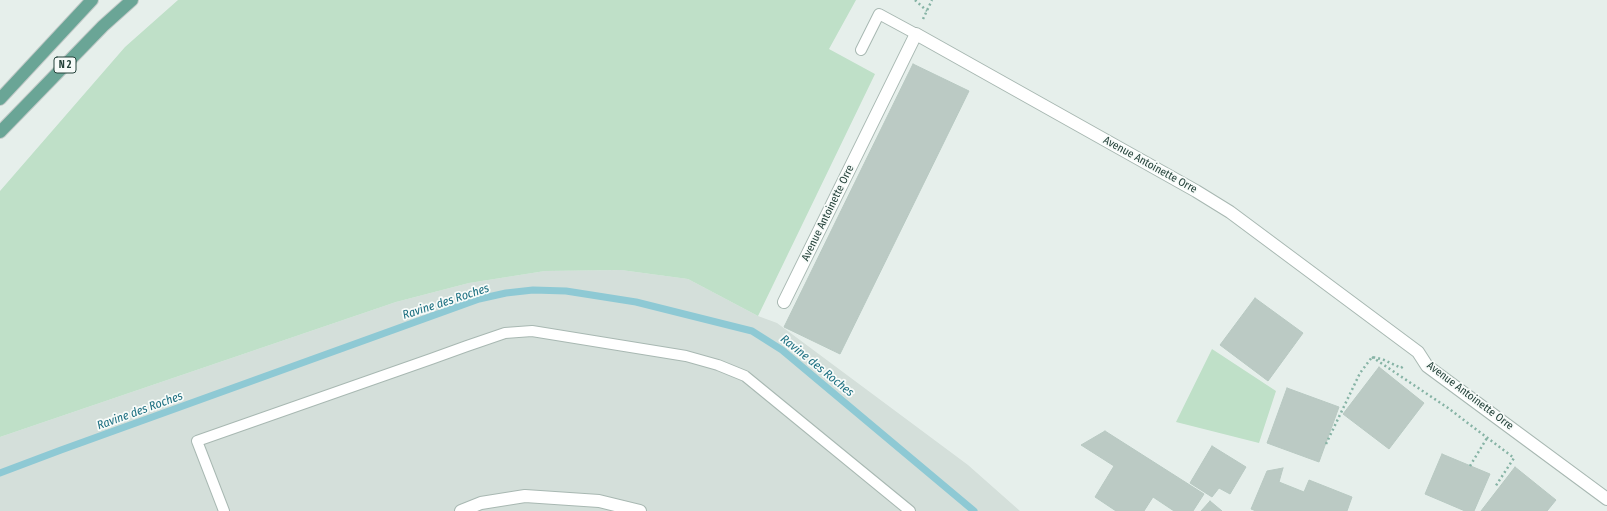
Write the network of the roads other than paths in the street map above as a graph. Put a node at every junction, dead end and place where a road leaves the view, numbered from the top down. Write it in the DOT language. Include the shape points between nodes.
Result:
graph roads {
  1 [pos="92,0"];
  2 [pos="132,0"];
  3 [pos="916,34"];
  4 [pos="862,50"];
  5 [pos="0,99"];
  6 [pos="0,132"];
  7 [pos="784,302"];
  8 [pos="1607,499"];
  9 [pos="482,507"];
  10 [pos="224,511"];
  11 [pos="460,511"];
  12 [pos="640,511"];
  13 [pos="910,511"];
  1 -- 5 [label="main road, N 2"];
  2 -- 6 [label="main road, N 2" via="103,26"];
  3 -- 4 [label="lane" via="879,14"];
  3 -- 7 [label="street, Avenue Antoinette Orre"];
  3 -- 8 [label="street, Avenue Antoinette Orre" via="1207,197 1418,352 1427,366"];
  9 -- 11 [label="street"];
  9 -- 12 [label="street" via="525,496 599,501"];
  10 -- 13 [label="lane" via="197,441 505,333 532,331 686,356 745,376"];
}
